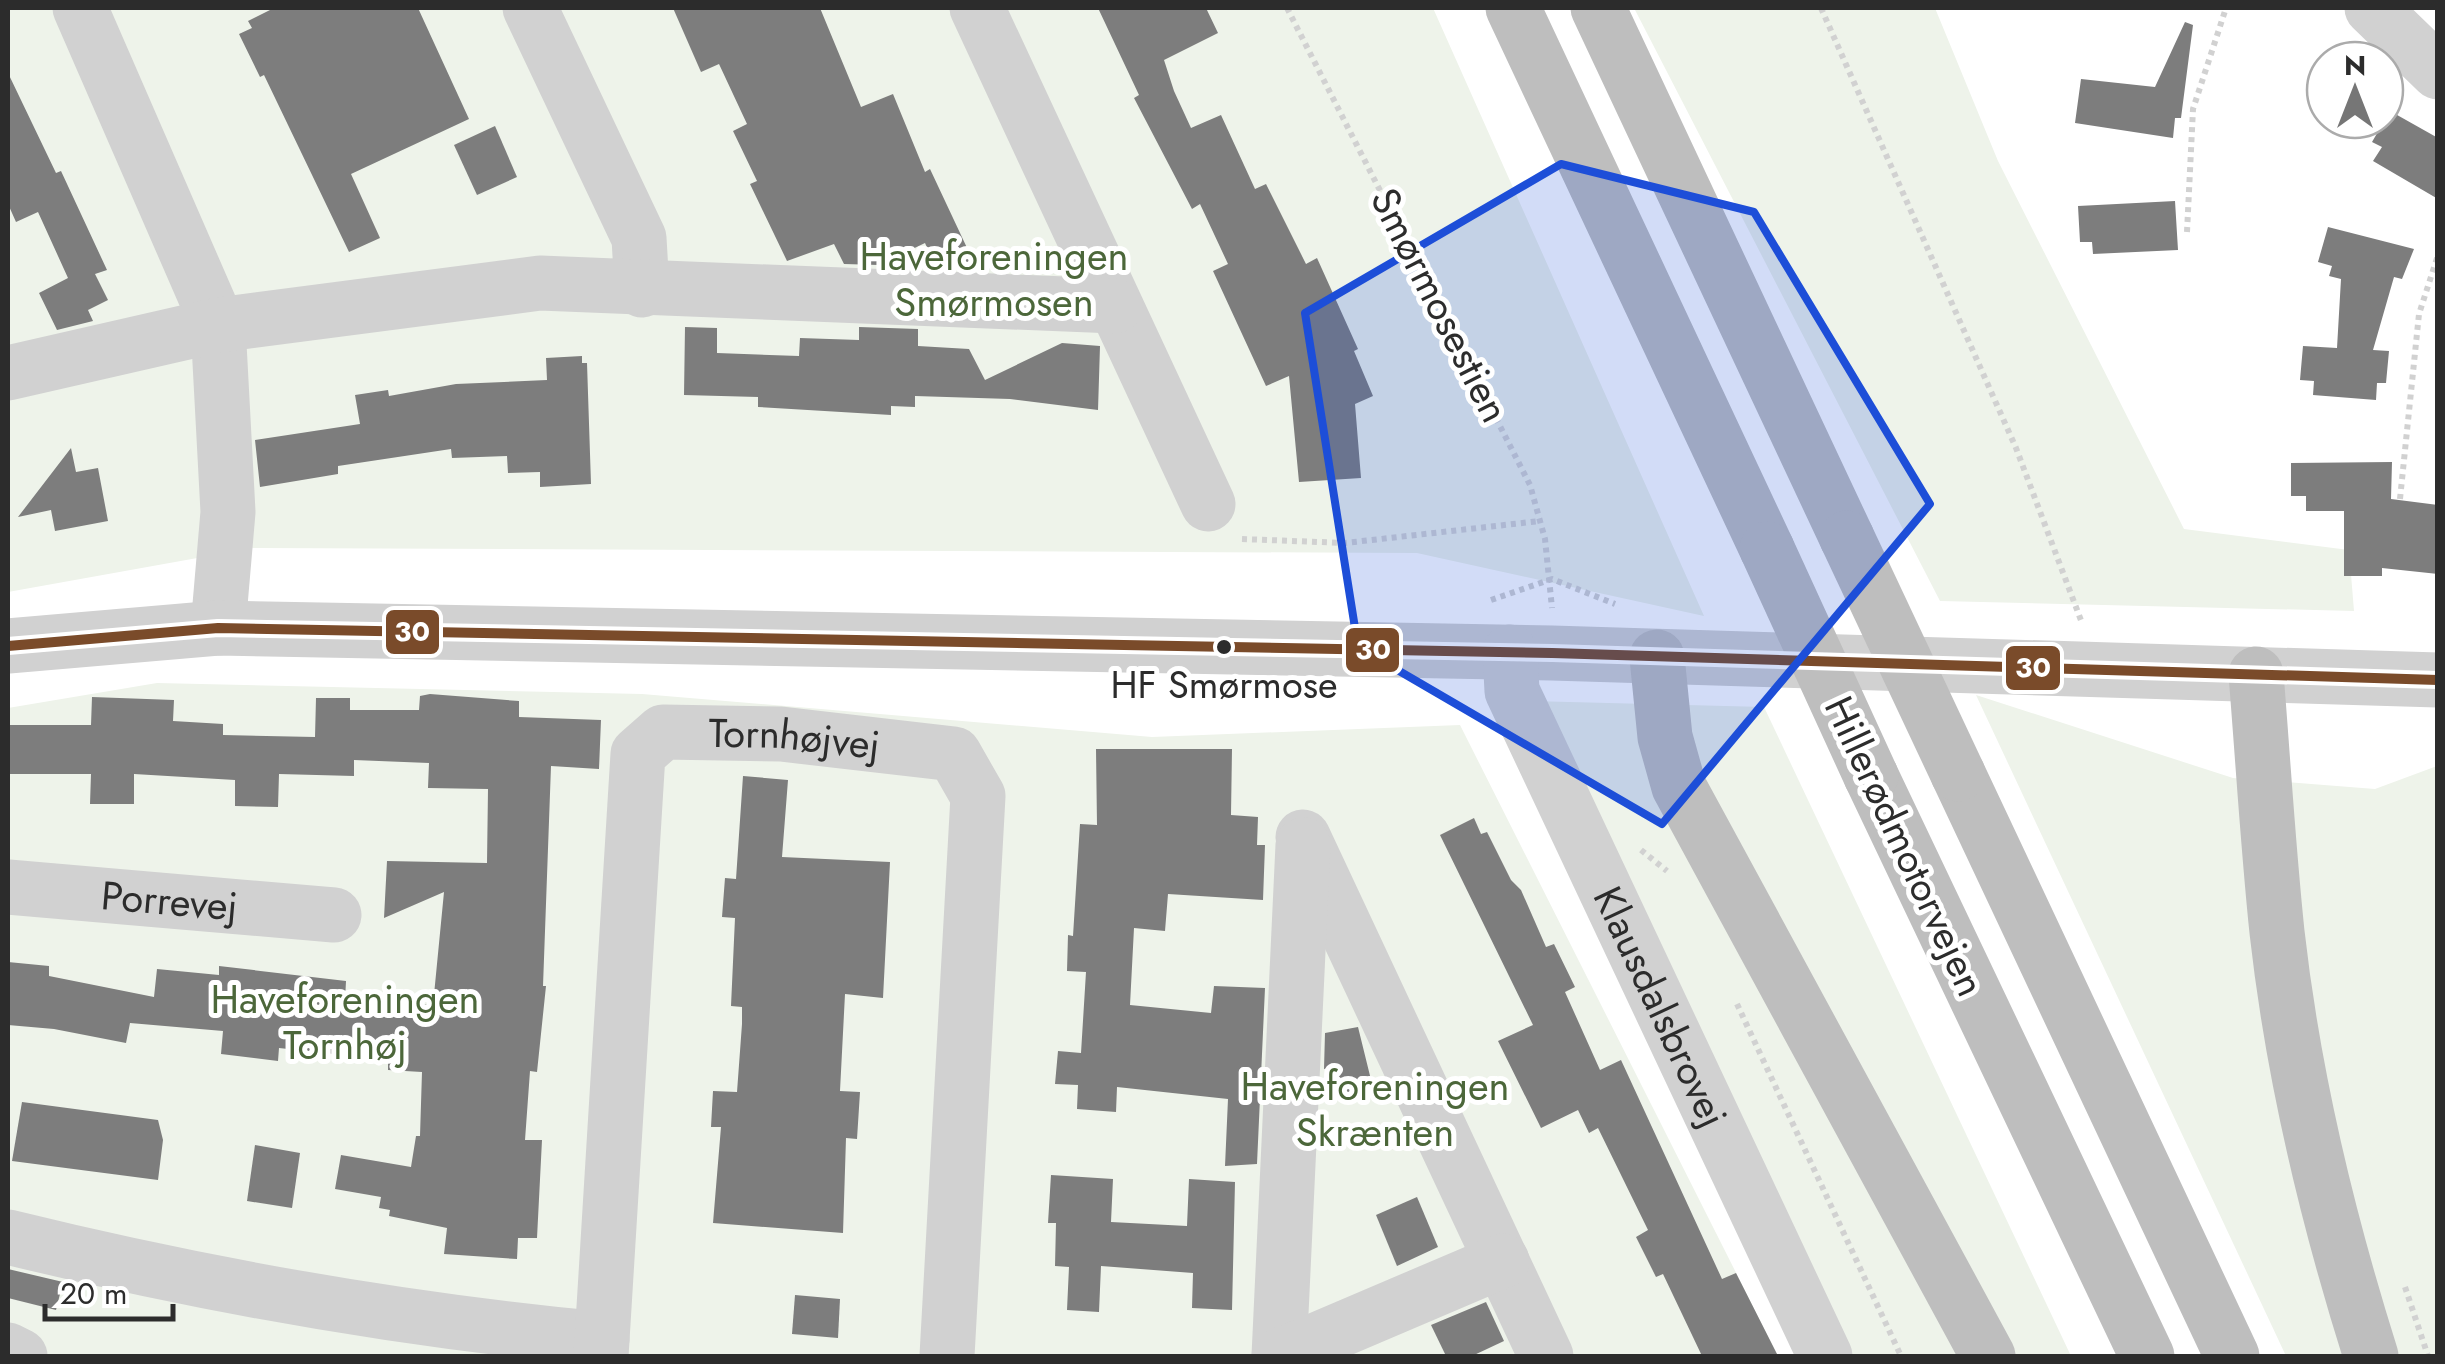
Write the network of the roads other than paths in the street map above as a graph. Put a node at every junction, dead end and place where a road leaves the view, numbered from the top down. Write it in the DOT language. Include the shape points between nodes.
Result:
graph roads {
  1 [pos="80,8"];
  2 [pos="530,8"];
  3 [pos="977,8"];
  4 [pos="1513,8"];
  5 [pos="1598,8"];
  6 [pos="2372,8"];
  7 [pos="2438,72"];
  8 [pos="642,290"];
  9 [pos="1115,306"];
  10 [pos="218,325"];
  11 [pos="8,372"];
  12 [pos="1208,504"];
  13 [pos="218,628"];
  14 [pos="8,646"];
  15 [pos="1510,652"];
  16 [pos="1657,657"];
  17 [pos="2256,674"];
  18 [pos="2438,680"];
  19 [pos="8,887"];
  20 [pos="334,915"];
  21 [pos="8,1237"];
  22 [pos="1502,1262"];
  23 [pos="601,1348"];
  24 [pos="8,1350"];
  25 [pos="20,1356"];
  26 [pos="947,1356"];
  27 [pos="1279,1356"];
  28 [pos="1546,1356"];
  29 [pos="1824,1356"];
  30 [pos="1988,1356"];
  31 [pos="2148,1356"];
  32 [pos="2232,1356"];
  33 [pos="2371,1356"];
  1 -- 10 [label="street"];
  2 -- 8 [label="street" via="639,238"];
  3 -- 9 [label="street"];
  4 -- 31 [label="highway, Hillerødmotorvejen, bridge"];
  5 -- 32 [label="highway, Hillerødmotorvejen, bridge"];
  6 -- 7 [label="street"];
  8 -- 9 [label="street"];
  8 -- 10 [label="street" via="540,283"];
  9 -- 12 [label="street"];
  10 -- 11 [label="street"];
  10 -- 13 [label="street" via="228,512"];
  13 -- 14 [label="street"];
  13 -- 15 [label="street"];
  15 -- 16 [label="street"];
  15 -- 29 [label="street, Klausdalsbrovej" via="1512,691"];
  16 -- 17 [label="street"];
  16 -- 30 [label="highway" via="1664,737 1678,787"];
  17 -- 18 [label="street"];
  17 -- 33 [label="highway" via="2278,936 2299,1061"];
  19 -- 20 [label="street, Porrevej"];
  21 -- 23 [label="street" via="125,1266"];
  22 -- 27 [label="street"];
  22 -- 27 [label="street" via="1304,836"];
  22 -- 28 [label="street"];
  23 -- 26 [label="street, Tornhøjvej" via="638,754 663,732 781,734 954,754 978,796"];
  24 -- 25 [label="street"];
}
